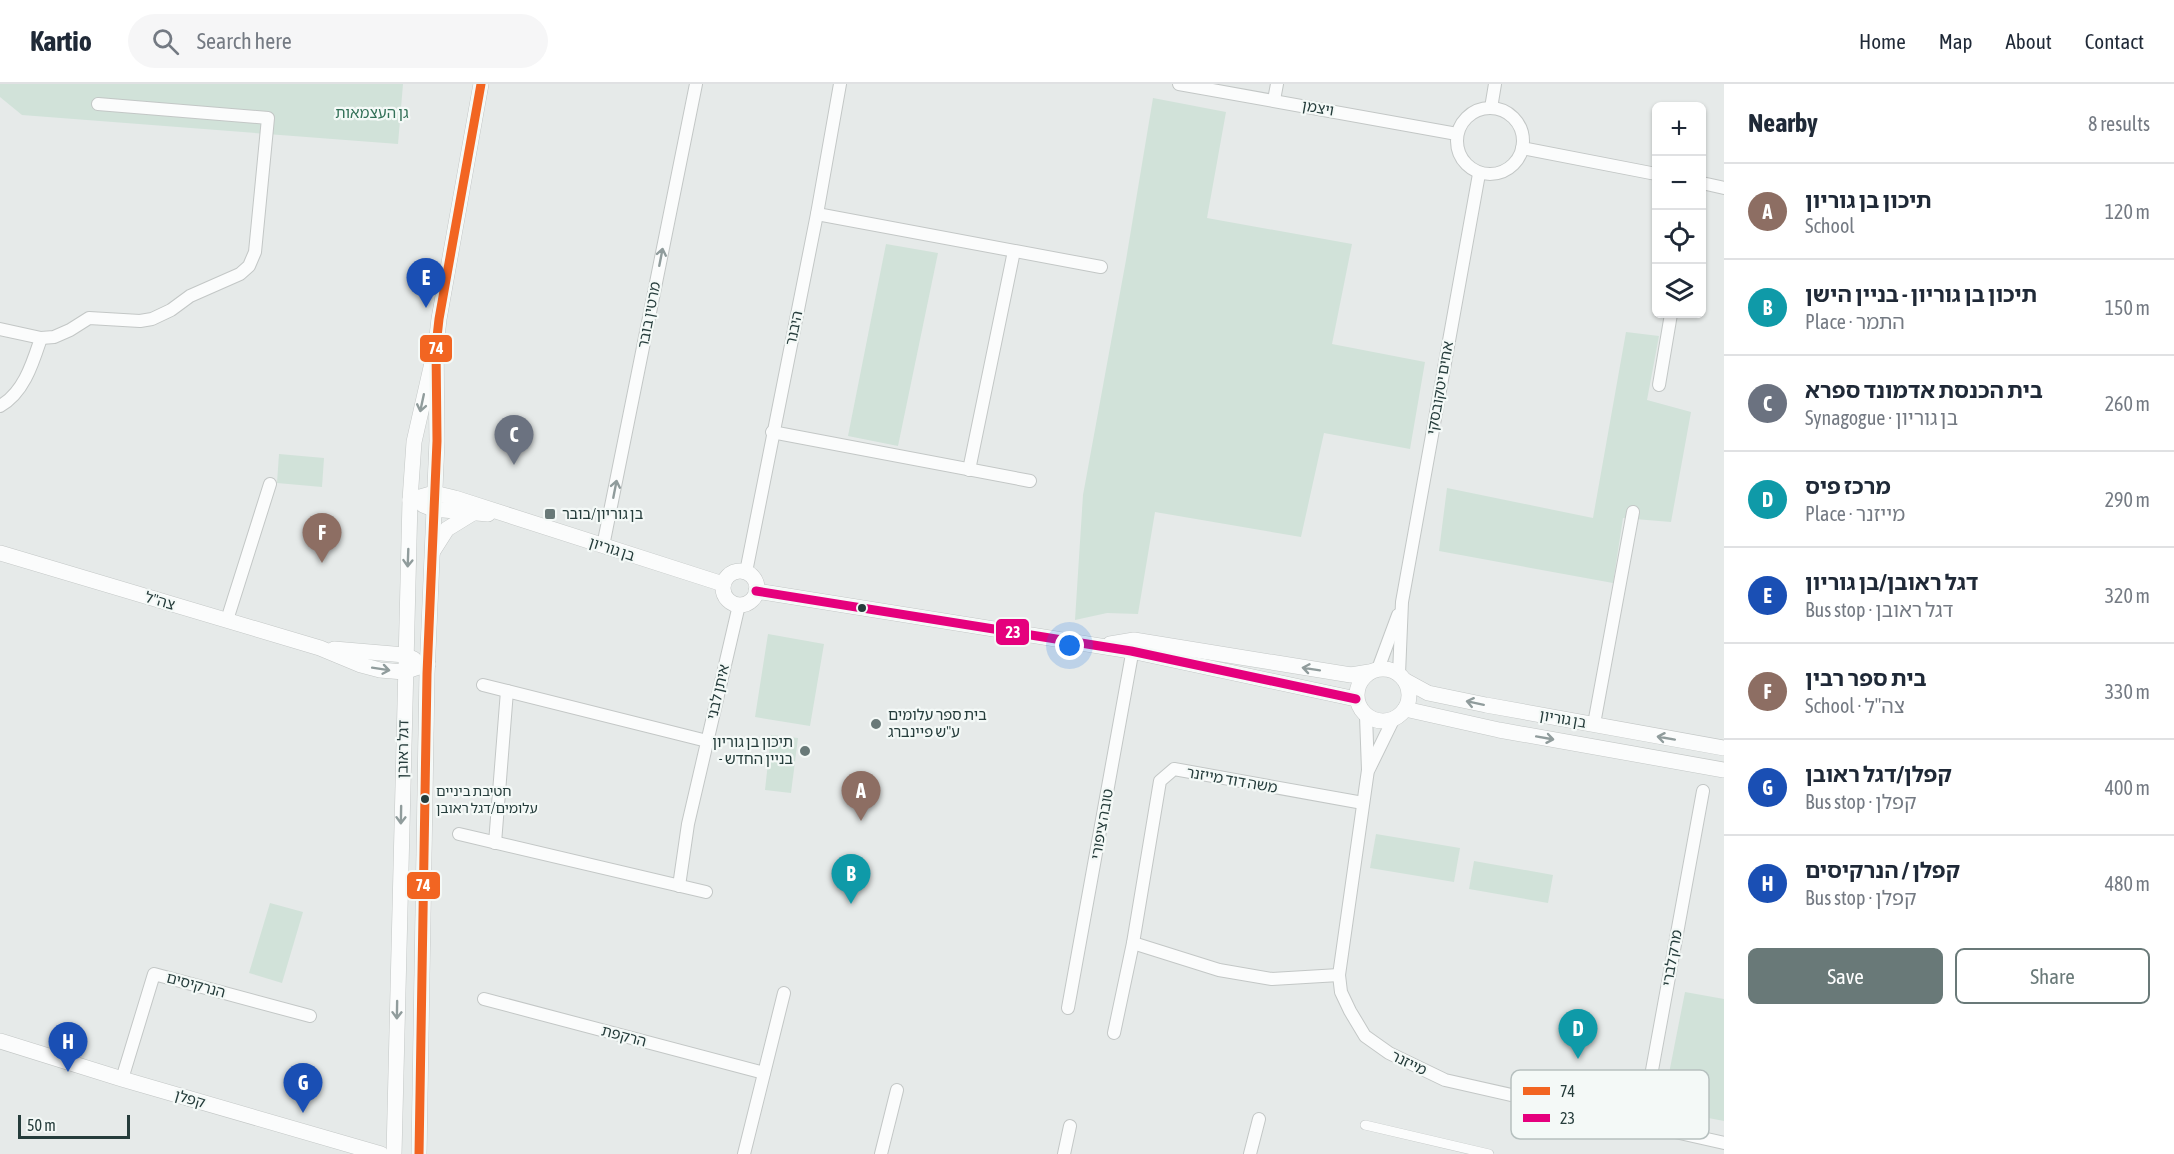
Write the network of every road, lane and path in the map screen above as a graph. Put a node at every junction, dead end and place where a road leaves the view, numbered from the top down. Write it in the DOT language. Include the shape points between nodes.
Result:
graph roads {
  1 [pos="481,84"];
  2 [pos="696,84"];
  3 [pos="840,84"];
  4 [pos="1179,84"];
  5 [pos="1277,84"];
  6 [pos="1495,84"];
  7 [pos="1274,100"];
  8 [pos="98,104"];
  9 [pos="1491,108"];
  10 [pos="1457,134"];
  11 [pos="1522,148"];
  12 [pos="1652,173"];
  13 [pos="1479,174"];
  14 [pos="1706,184"];
  15 [pos="1724,188"];
  16 [pos="817,214"];
  17 [pos="1014,251"];
  18 [pos="1101,267"];
  19 [pos="1670,318"];
  20 [pos="0,329"];
  21 [pos="41,338"];
  22 [pos="436,346"];
  23 [pos="1659,385"];
  24 [pos="0,406"];
  25 [pos="772,432"];
  26 [pos="969,470"];
  27 [pos="1030,481"];
  28 [pos="270,484"];
  29 [pos="434,493"];
  30 [pos="410,500"];
  31 [pos="433,509"];
  32 [pos="473,513"];
  33 [pos="1633,513"];
  34 [pos="501,514"];
  35 [pos="603,546"];
  36 [pos="0,553"];
  37 [pos="431,554"];
  38 [pos="746,572"];
  39 [pos="723,584"];
  40 [pos="756,591"];
  41 [pos="1402,602"];
  42 [pos="739,605"];
  43 [pos="228,620"];
  44 [pos="1133,646"];
  45 [pos="320,648"];
  46 [pos="405,655"];
  47 [pos="428,664"];
  48 [pos="1373,671"];
  49 [pos="405,672"];
  50 [pos="1402,677"];
  51 [pos="483,685"];
  52 [pos="507,691"];
  53 [pos="1356,699"];
  54 [pos="1405,709"];
  55 [pos="1366,716"];
  56 [pos="1393,720"];
  57 [pos="1594,724"];
  58 [pos="707,741"];
  59 [pos="1724,748"];
  60 [pos="1368,770"];
  61 [pos="1724,770"];
  62 [pos="1703,791"];
  63 [pos="1363,803"];
  64 [pos="459,834"];
  65 [pos="495,843"];
  66 [pos="679,886"];
  67 [pos="706,892"];
  68 [pos="1133,943"];
  69 [pos="1339,975"];
  70 [pos="784,993"];
  71 [pos="484,999"];
  72 [pos="1068,1008"];
  73 [pos="310,1016"];
  74 [pos="1114,1034"];
  75 [pos="0,1041"];
  76 [pos="1652,1070"];
  77 [pos="764,1073"];
  78 [pos="122,1080"];
  79 [pos="897,1090"];
  80 [pos="1511,1095"];
  81 [pos="1259,1119"];
  82 [pos="1365,1125"];
  83 [pos="1070,1126"];
  84 [pos="1706,1139"];
  85 [pos="1724,1143"];
  86 [pos="1491,1151"];
  87 [pos="381,1154"];
  88 [pos="394,1154"];
  89 [pos="419,1154"];
  90 [pos="744,1154"];
  91 [pos="881,1154"];
  92 [pos="1064,1154"];
  93 [pos="1250,1154"];
  1 -- 22 [label="street, דגל ראובן"];
  35 -- 2 [label="street, מרטין בובר, one-way"];
  3 -- 16 [label="street, היבנר"];
  4 -- 7 [label="street, ויצמן"];
  5 -- 7 [label="street"];
  6 -- 9 [label="street"];
  7 -- 10 [label="street, ויצמן"];
  8 -- 21 [label="street" via="268,118 255,252 240,274 196,293 152,319 89,318 54,337"];
  9 -- 10 [label="street" via="1475,111"];
  9 -- 11 [label="street" via="1512,116 1519,125"];
  10 -- 13 [label="street" via="1460,156"];
  11 -- 12 [label="street"];
  11 -- 13 [label="street" via="1517,161 1508,169 1498,174"];
  13 -- 41 [label="street, אחים יטקובסקי"];
  14 -- 15 [label="street"];
  16 -- 17 [label="street"];
  16 -- 25 [label="street, היבנר"];
  17 -- 18 [label="street"];
  17 -- 26 [label="street"];
  19 -- 23 [label="street"];
  20 -- 21 [label="street"];
  21 -- 24 [label="street" via="29,373 8,402"];
  22 -- 29 [label="street, דגל ראובן"];
  22 -- 30 [label="street, דגל ראובן, one-way" via="414,442"];
  25 -- 26 [label="street"];
  25 -- 38 [label="street, היבנר"];
  26 -- 27 [label="street"];
  28 -- 43 [label="street"];
  29 -- 30 [label="street"];
  29 -- 31 [label="street, דגל ראובן"];
  29 -- 34 [label="street, בן גוריון"];
  30 -- 31 [label="street, בן גוריון"];
  30 -- 46 [label="street, דגל ראובן, one-way"];
  31 -- 32 [label="street, בן גוריון"];
  31 -- 37 [label="street, דגל ראובן"];
  32 -- 34 [label="street, בן גוריון"];
  32 -- 37 [label="street" via="447,529"];
  33 -- 57 [label="street"];
  34 -- 35 [label="street, בן גוריון"];
  35 -- 39 [label="street, בן גוריון"];
  36 -- 43 [label="street, צה\"ל"];
  37 -- 47 [label="street, דגל ראובן"];
  38 -- 39 [label="street" via="734,572"];
  38 -- 40 [label="street" via="754,580"];
  39 -- 42 [label="street" via="728,600"];
  40 -- 42 [label="street" via="750,601"];
  40 -- 44 [label="street" via="1098,646"];
  41 -- 48 [label="street, אחים יטקובסקי"];
  41 -- 50 [label="street, אחים יטקובסקי"];
  42 -- 58 [label="street, איתן לבני"];
  43 -- 45 [label="street, צה\"ל"];
  48 -- 44 [label="street, one-way" via="1351,675"];
  44 -- 53 [label="street"];
  44 -- 72 [label="street, טובה ציפורי"];
  45 -- 46 [label="street, צה\"ל"];
  45 -- 49 [label="street, צה\"ל, one-way" via="361,665"];
  46 -- 47 [label="street, צה\"ל"];
  46 -- 49 [label="street, דגל ראובן"];
  47 -- 49 [label="street, צה\"ל"];
  47 -- 89 [label="street, דגל ראובן"];
  48 -- 50 [label="street" via="1390,669"];
  48 -- 53 [label="street" via="1358,686"];
  49 -- 88 [label="street, דגל ראובן, one-way"];
  50 -- 54 [label="street" via="1409,695"];
  57 -- 50 [label="street, בן גוריון, one-way" via="1428,693"];
  51 -- 52 [label="street"];
  52 -- 58 [label="street"];
  52 -- 65 [label="street"];
  53 -- 55 [label="street"];
  54 -- 56 [label="street"];
  54 -- 61 [label="street, בן גוריון, one-way"];
  55 -- 56 [label="street" via="1380,722"];
  55 -- 60 [label="street, מייזנר"];
  56 -- 60 [label="street, מייזנר"];
  59 -- 57 [label="street, בן גוריון, one-way"];
  58 -- 66 [label="street, איתן לבני"];
  60 -- 63 [label="street, מייזנר"];
  62 -- 76 [label="street, מרק לברי"];
  63 -- 68 [label="street, משה דוד מייזנר" via="1174,769 1160,780"];
  63 -- 69 [label="street, מייזנר"];
  64 -- 65 [label="street"];
  65 -- 66 [label="street"];
  66 -- 67 [label="street"];
  68 -- 69 [label="street" via="1219,970 1272,979"];
  68 -- 74 [label="street, משה דוד מייזנר"];
  69 -- 80 [label="street, מייזנר" via="1341,992 1365,1036 1389,1053 1445,1080"];
  70 -- 77 [label="street"];
  71 -- 77 [label="street, הרקפת"];
  73 -- 78 [label="street, הנרקיסים" via="154,974"];
  75 -- 78 [label="street, קפלן"];
  77 -- 90 [label="street"];
  78 -- 87 [label="street, קפלן"];
  79 -- 91 [label="street"];
  81 -- 93 [label="street"];
  82 -- 86 [label="street"];
  83 -- 92 [label="street"];
  84 -- 85 [label="street, מייזנר"];
}
